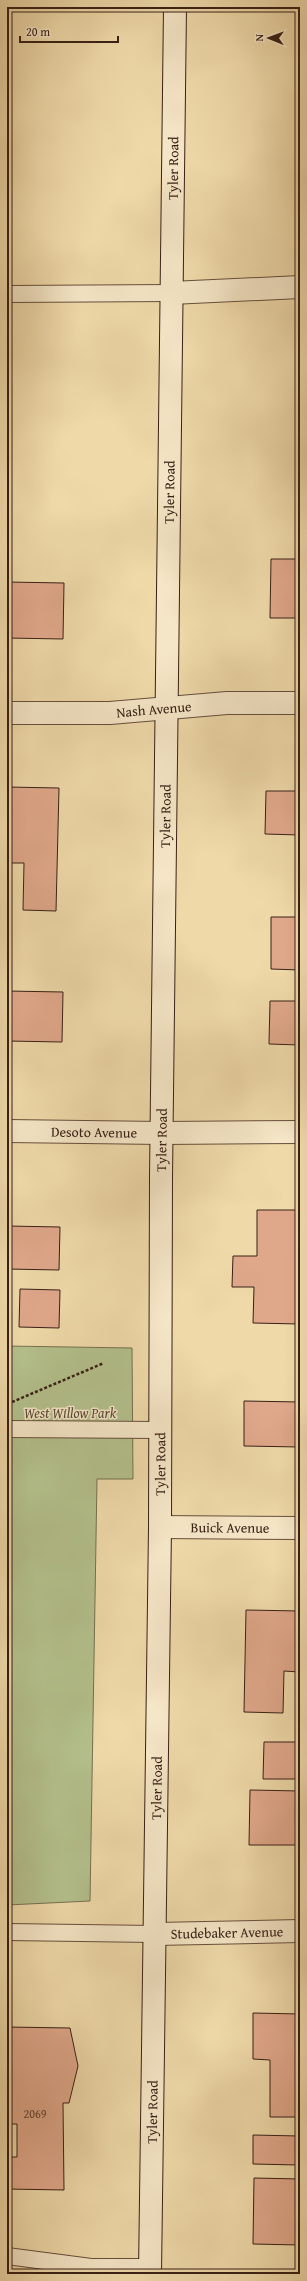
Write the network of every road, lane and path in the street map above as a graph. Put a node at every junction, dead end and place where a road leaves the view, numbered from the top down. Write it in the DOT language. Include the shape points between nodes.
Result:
graph roads {
  1 [pos="175,7"];
  2 [pos="300,287"];
  3 [pos="172,293"];
  4 [pos="7,294"];
  5 [pos="300,702"];
  6 [pos="166,709"];
  7 [pos="7,713"];
  8 [pos="7,1131"];
  9 [pos="300,1132"];
  10 [pos="162,1133"];
  11 [pos="104,1363"];
  12 [pos="7,1405"];
  13 [pos="7,1429"];
  14 [pos="160,1430"];
  15 [pos="160,1527"];
  16 [pos="300,1528"];
  17 [pos="300,1931"];
  18 [pos="7,1932"];
  19 [pos="155,1934"];
  20 [pos="7,2256"];
  21 [pos="150,2270"];
  1 -- 3 [label="street, Tyler Road"];
  2 -- 3 [label="street"];
  3 -- 4 [label="lane"];
  3 -- 6 [label="street, Tyler Road"];
  5 -- 6 [label="street, Nash Avenue" via="227,703"];
  6 -- 7 [label="street, Nash Avenue" via="110,713"];
  6 -- 10 [label="street, Tyler Road"];
  8 -- 10 [label="street, Desoto Avenue"];
  9 -- 10 [label="street, Desoto Avenue"];
  10 -- 14 [label="street, Tyler Road"];
  11 -- 12 [label="path"];
  13 -- 14 [label="lane"];
  14 -- 15 [label="street, Tyler Road"];
  15 -- 16 [label="street, Buick Avenue"];
  15 -- 19 [label="street, Tyler Road"];
  17 -- 19 [label="street, Studebaker Avenue"];
  18 -- 19 [label="lane"];
  19 -- 21 [label="street, Tyler Road"];
  20 -- 21 [label="lane" via="91,2267"];
}
